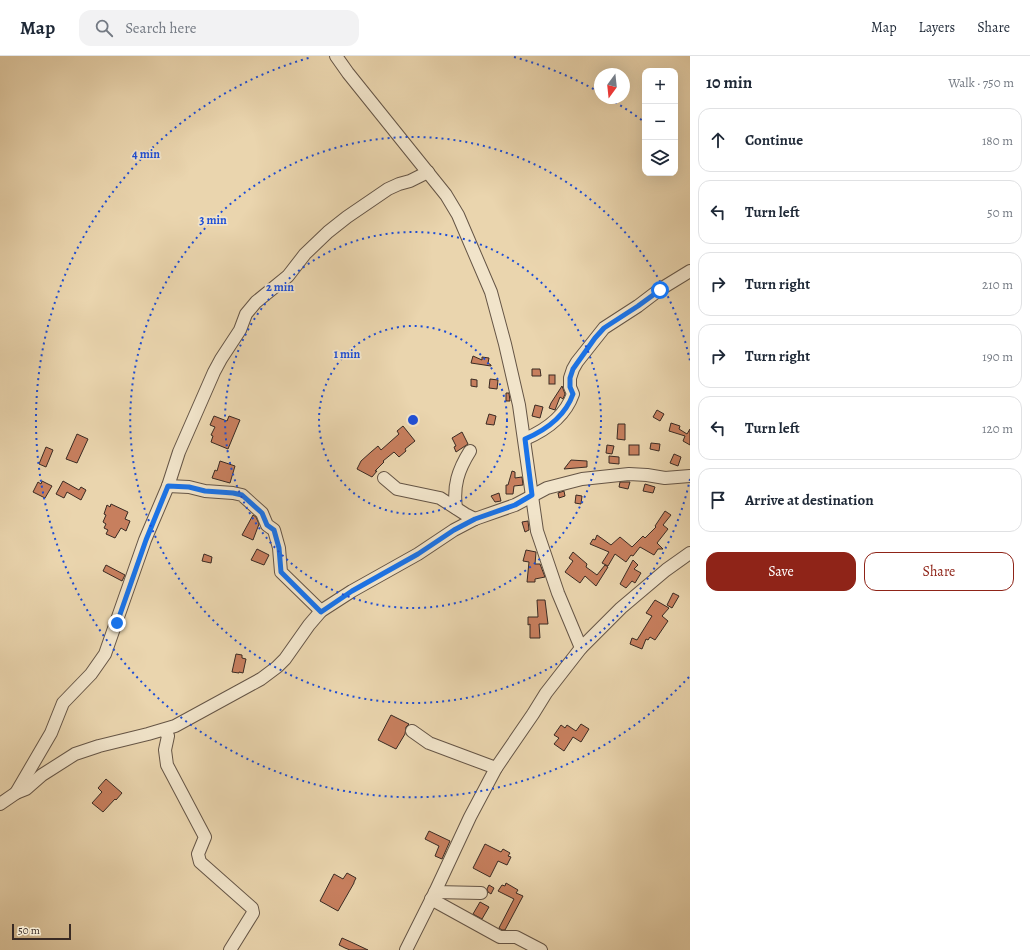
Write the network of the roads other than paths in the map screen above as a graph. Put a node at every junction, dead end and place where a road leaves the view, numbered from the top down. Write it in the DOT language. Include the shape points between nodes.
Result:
graph roads {
  1 [pos="336,56"];
  2 [pos="428,172"];
  3 [pos="690,271"];
  4 [pos="525,439"];
  5 [pos="470,451"];
  6 [pos="690,476"];
  7 [pos="384,478"];
  8 [pos="168,486"];
  9 [pos="532,495"];
  10 [pos="456,508"];
  11 [pos="475,519"];
  12 [pos="690,553"];
  13 [pos="321,612"];
  14 [pos="581,648"];
  15 [pos="164,730"];
  16 [pos="412,731"];
  17 [pos="496,768"];
  18 [pos="16,793"];
  19 [pos="0,804"];
  20 [pos="481,893"];
  21 [pos="433,896"];
  22 [pos="230,950"];
  23 [pos="406,950"];
  24 [pos="541,950"];
  1 -- 2 [label="street"];
  2 -- 4 [label="street" via="458,215 491,292"];
  2 -- 8 [label="street" via="388,189 347,217 305,254 288,276 246,314 240,330 210,379 179,452"];
  3 -- 4 [label="street" via="604,328 573,369 570,378 573,394 570,402 560,416 545,429"];
  4 -- 9 [label="street"];
  5 -- 10 [label="street" via="456,479"];
  6 -- 9 [label="street" via="665,478 629,474 582,479 547,488"];
  7 -- 10 [label="street" via="397,489 440,498"];
  8 -- 13 [label="street" via="242,495 262,513 267,525 274,530 281,572"];
  8 -- 18 [label="street" via="105,654 91,674 63,703 51,733"];
  9 -- 11 [label="street" via="515,505"];
  9 -- 14 [label="street" via="537,531 558,593"];
  10 -- 11 [label="street"];
  11 -- 13 [label="street"];
  12 -- 14 [label="street" via="621,608"];
  13 -- 15 [label="street" via="270,673 188,720"];
  14 -- 17 [label="street" via="546,693"];
  15 -- 18 [label="street" via="75,754"];
  15 -- 22 [label="street" via="168,736 165,750 167,765 204,837 198,854 200,862 252,908 253,913"];
  16 -- 17 [label="street" via="429,743"];
  17 -- 21 [label="street"];
  18 -- 19 [label="street"];
  20 -- 21 [label="street"];
  21 -- 23 [label="street"];
  21 -- 24 [label="street" via="500,937 516,937"];
}
